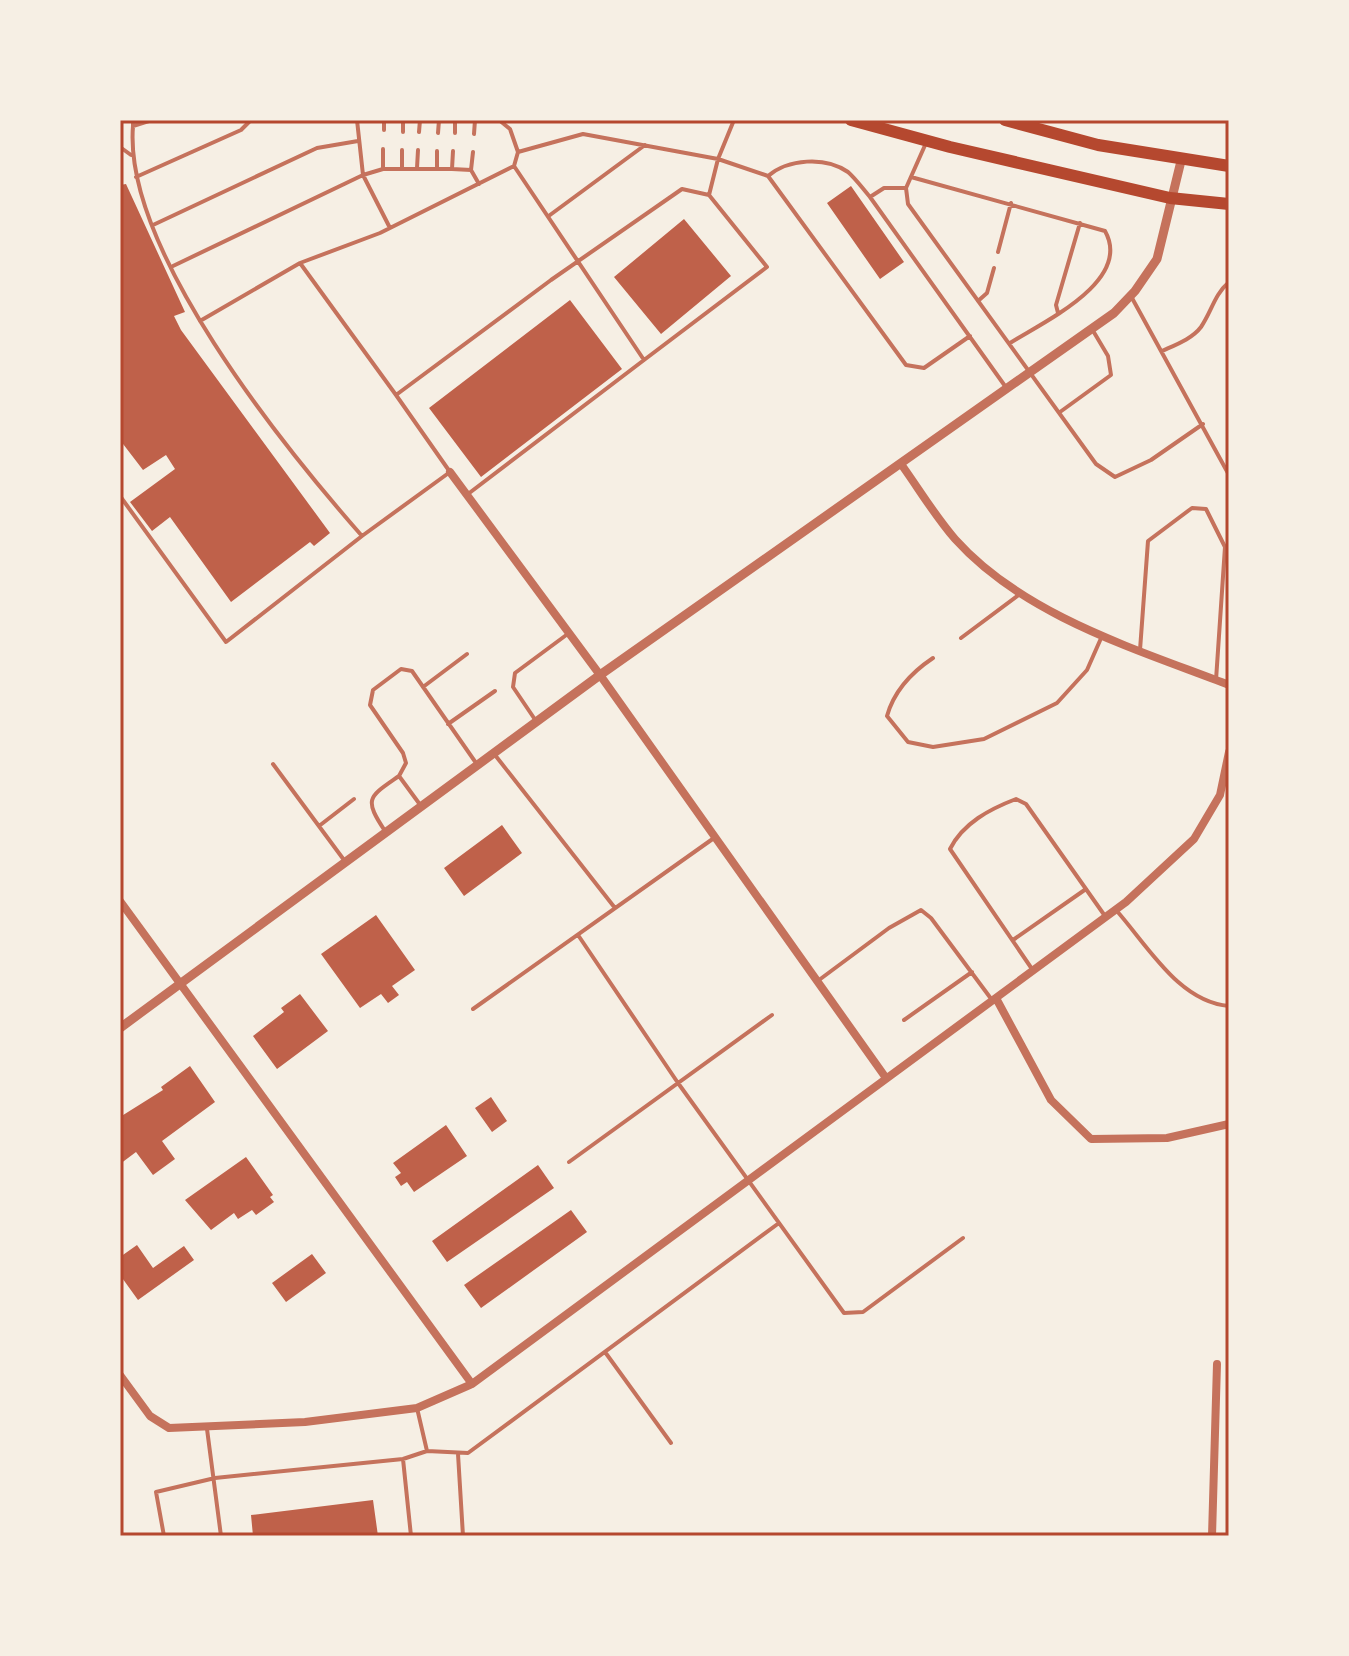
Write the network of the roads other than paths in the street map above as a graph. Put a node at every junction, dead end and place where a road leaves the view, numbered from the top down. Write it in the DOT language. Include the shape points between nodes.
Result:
graph roads {
  1 [pos="152,120"];
  2 [pos="251,120"];
  3 [pos="357,120"];
  4 [pos="384,120"];
  5 [pos="403,120"];
  6 [pos="420,120"];
  7 [pos="439,120"];
  8 [pos="455,120"];
  9 [pos="475,120"];
  10 [pos="499,120"];
  11 [pos="734,120"];
  12 [pos="851,120"];
  13 [pos="1005,120"];
  14 [pos="133,123"];
  15 [pos="384,130"];
  16 [pos="403,132"];
  17 [pos="419,132"];
  18 [pos="438,133"];
  19 [pos="455,133"];
  20 [pos="474,134"];
  21 [pos="358,141"];
  22 [pos="927,141"];
  23 [pos="645,145"];
  24 [pos="120,147"];
  25 [pos="383,149"];
  26 [pos="402,150"];
  27 [pos="418,150"];
  28 [pos="437,151"];
  29 [pos="453,151"];
  30 [pos="473,152"];
  31 [pos="518,152"];
  32 [pos="131,155"];
  33 [pos="718,159"];
  34 [pos="1181,161"];
  35 [pos="514,166"];
  36 [pos="1229,166"];
  37 [pos="383,169"];
  38 [pos="402,169"];
  39 [pos="417,169"];
  40 [pos="437,169"];
  41 [pos="452,169"];
  42 [pos="471,170"];
  43 [pos="363,175"];
  44 [pos="768,176"];
  45 [pos="136,177"];
  46 [pos="911,177"];
  47 [pos="480,184"];
  48 [pos="906,188"];
  49 [pos="709,195"];
  50 [pos="870,197"];
  51 [pos="1170,198"];
  52 [pos="1011,203"];
  53 [pos="1229,204"];
  54 [pos="549,215"];
  55 [pos="1081,222"];
  56 [pos="153,225"];
  57 [pos="390,228"];
  58 [pos="998,252"];
  59 [pos="300,263"];
  60 [pos="579,263"];
  61 [pos="172,266"];
  62 [pos="994,268"];
  63 [pos="1229,282"];
  64 [pos="1131,296"];
  65 [pos="977,301"];
  66 [pos="1058,313"];
  67 [pos="199,322"];
  68 [pos="1091,329"];
  69 [pos="970,336"];
  70 [pos="1010,343"];
  71 [pos="1162,351"];
  72 [pos="644,360"];
  73 [pos="1032,371"];
  74 [pos="1006,388"];
  75 [pos="396,395"];
  76 [pos="1060,412"];
  77 [pos="1203,424"];
  78 [pos="901,464"];
  79 [pos="1228,471"];
  80 [pos="450,472"];
  81 [pos="467,495"];
  82 [pos="120,496"];
  83 [pos="362,536"];
  84 [pos="1022,592"];
  85 [pos="569,633"];
  86 [pos="1103,634"];
  87 [pos="961,638"];
  88 [pos="1140,650"];
  89 [pos="467,654"];
  90 [pos="933,658"];
  91 [pos="600,675"];
  92 [pos="1216,680"];
  93 [pos="1229,685"];
  94 [pos="423,687"];
  95 [pos="495,691"];
  96 [pos="537,722"];
  97 [pos="448,724"];
  98 [pos="1229,752"];
  99 [pos="494,753"];
  100 [pos="273,764"];
  101 [pos="478,765"];
  102 [pos="399,776"];
  103 [pos="354,799"];
  104 [pos="421,807"];
  105 [pos="319,826"];
  106 [pos="386,832"];
  107 [pos="716,837"];
  108 [pos="345,862"];
  109 [pos="1086,889"];
  110 [pos="120,901"];
  111 [pos="615,908"];
  112 [pos="1116,910"];
  113 [pos="1106,918"];
  114 [pos="578,935"];
  115 [pos="1012,941"];
  116 [pos="972,972"];
  117 [pos="1034,972"];
  118 [pos="819,981"];
  119 [pos="179,985"];
  120 [pos="995,1001"];
  121 [pos="1229,1006"];
  122 [pos="473,1009"];
  123 [pos="772,1015"];
  124 [pos="904,1020"];
  125 [pos="120,1028"];
  126 [pos="886,1078"];
  127 [pos="678,1083"];
  128 [pos="1229,1124"];
  129 [pos="569,1162"];
  130 [pos="748,1180"];
  131 [pos="779,1223"];
  132 [pos="963,1238"];
  133 [pos="605,1352"];
  134 [pos="1217,1364"];
  135 [pos="120,1375"];
  136 [pos="472,1384"];
  137 [pos="417,1408"];
  138 [pos="207,1429"];
  139 [pos="671,1443"];
  140 [pos="427,1451"];
  141 [pos="458,1454"];
  142 [pos="403,1459"];
  143 [pos="215,1478"];
  144 [pos="164,1536"];
  145 [pos="221,1536"];
  146 [pos="411,1536"];
  147 [pos="463,1536"];
  148 [pos="1212,1536"];
  1 -- 14 [label="lane"];
  2 -- 45 [label="lane" via="241,130"];
  3 -- 21 [label="lane"];
  4 -- 15 [label="lane"];
  5 -- 16 [label="lane"];
  6 -- 17 [label="lane"];
  7 -- 18 [label="lane"];
  8 -- 19 [label="lane"];
  9 -- 20 [label="lane"];
  10 -- 31 [label="lane" via="510,129"];
  11 -- 33 [label="lane"];
  12 -- 22 [label="main road"];
  13 -- 34 [label="main road"];
  14 -- 32 [label="lane"];
  21 -- 43 [label="lane"];
  21 -- 56 [label="lane" via="317,148"];
  22 -- 46 [label="lane"];
  22 -- 51 [label="main road"];
  23 -- 31 [label="lane" via="583,134"];
  23 -- 33 [label="lane"];
  23 -- 54 [label="lane"];
  24 -- 32 [label="lane"];
  25 -- 37 [label="lane"];
  26 -- 38 [label="lane"];
  27 -- 39 [label="lane"];
  28 -- 40 [label="lane"];
  29 -- 41 [label="lane"];
  30 -- 42 [label="lane"];
  31 -- 35 [label="lane"];
  32 -- 45 [label="lane"];
  33 -- 44 [label="lane"];
  33 -- 49 [label="lane"];
  34 -- 36 [label="main road"];
  34 -- 51 [label="street"];
  35 -- 47 [label="lane"];
  35 -- 54 [label="lane"];
  37 -- 38 [label="lane"];
  37 -- 43 [label="lane"];
  38 -- 39 [label="lane"];
  39 -- 40 [label="lane"];
  40 -- 41 [label="lane"];
  41 -- 42 [label="lane"];
  42 -- 47 [label="lane"];
  43 -- 57 [label="lane"];
  43 -- 61 [label="lane"];
  44 -- 50 [label="lane" via="792,161 835,165"];
  44 -- 69 [label="lane" via="906,365 924,368"];
  45 -- 56 [label="lane"];
  46 -- 48 [label="lane"];
  46 -- 52 [label="lane"];
  47 -- 57 [label="lane"];
  48 -- 50 [label="lane" via="884,188"];
  48 -- 65 [label="lane" via="908,204"];
  49 -- 60 [label="lane" via="682,189"];
  49 -- 72 [label="lane" via="767,267"];
  50 -- 69 [label="lane"];
  51 -- 53 [label="main road"];
  51 -- 64 [label="street" via="1157,259"];
  52 -- 55 [label="lane"];
  52 -- 58 [label="lane"];
  54 -- 60 [label="lane"];
  55 -- 66 [label="lane"];
  55 -- 66 [label="lane" via="1105,231 1110,246 1095,288"];
  56 -- 61 [label="lane"];
  57 -- 59 [label="lane"];
  59 -- 67 [label="lane"];
  59 -- 75 [label="lane"];
  60 -- 72 [label="lane"];
  60 -- 75 [label="lane"];
  61 -- 67 [label="lane"];
  62 -- 65 [label="lane" via="987,293"];
  63 -- 71 [label="lane" via="1217,292 1201,327"];
  64 -- 68 [label="street"];
  64 -- 71 [label="lane"];
  65 -- 70 [label="lane"];
  66 -- 70 [label="lane"];
  67 -- 83 [label="lane" via="263,413"];
  68 -- 73 [label="street"];
  68 -- 76 [label="lane" via="1108,356 1111,375"];
  69 -- 74 [label="lane"];
  70 -- 73 [label="lane"];
  71 -- 77 [label="lane"];
  72 -- 81 [label="lane"];
  73 -- 74 [label="street"];
  73 -- 76 [label="lane"];
  74 -- 78 [label="street"];
  75 -- 80 [label="lane"];
  76 -- 77 [label="lane" via="1096,464 1115,477 1151,460"];
  77 -- 79 [label="lane"];
  78 -- 84 [label="street" via="955,539"];
  78 -- 91 [label="street"];
  80 -- 81 [label="street"];
  80 -- 83 [label="lane"];
  81 -- 85 [label="street"];
  82 -- 83 [label="lane" via="226,642"];
  84 -- 86 [label="street"];
  84 -- 87 [label="lane"];
  85 -- 91 [label="street"];
  85 -- 96 [label="lane" via="515,673 513,687"];
  86 -- 88 [label="street"];
  86 -- 90 [label="lane" via="1087,670 1057,703 984,739 933,747 908,742 887,716 891,700 917,668"];
  88 -- 92 [label="street"];
  88 -- 92 [label="lane" via="1148,541 1192,508 1206,509 1225,547"];
  89 -- 94 [label="lane"];
  91 -- 96 [label="street"];
  91 -- 107 [label="street"];
  92 -- 93 [label="street"];
  94 -- 97 [label="lane"];
  94 -- 102 [label="lane" via="412,671 401,669 369,697 403,753 406,763"];
  95 -- 97 [label="lane"];
  96 -- 99 [label="street"];
  97 -- 101 [label="lane"];
  98 -- 112 [label="street" via="1220,795 1194,839"];
  99 -- 101 [label="street"];
  99 -- 111 [label="lane"];
  100 -- 105 [label="lane"];
  101 -- 104 [label="street"];
  102 -- 104 [label="lane"];
  102 -- 106 [label="lane" via="370,802"];
  103 -- 105 [label="lane"];
  104 -- 106 [label="street"];
  105 -- 108 [label="lane"];
  106 -- 108 [label="street"];
  107 -- 111 [label="lane"];
  107 -- 118 [label="street"];
  108 -- 119 [label="street"];
  109 -- 113 [label="lane"];
  109 -- 115 [label="lane"];
  109 -- 115 [label="lane" via="1026,804 1016,799 990,809 956,836 950,849"];
  110 -- 119 [label="street"];
  111 -- 114 [label="lane"];
  112 -- 113 [label="street"];
  112 -- 121 [label="lane" via="1190,995"];
  113 -- 117 [label="street"];
  114 -- 122 [label="lane"];
  114 -- 127 [label="lane"];
  115 -- 117 [label="lane"];
  116 -- 118 [label="lane" via="921,910"];
  116 -- 120 [label="lane"];
  116 -- 124 [label="lane"];
  117 -- 120 [label="street"];
  118 -- 126 [label="street"];
  119 -- 125 [label="street"];
  119 -- 136 [label="street"];
  120 -- 126 [label="street"];
  120 -- 128 [label="street" via="1051,1100 1091,1139 1167,1138"];
  123 -- 127 [label="lane"];
  126 -- 130 [label="street"];
  127 -- 129 [label="lane"];
  127 -- 130 [label="lane"];
  130 -- 131 [label="lane"];
  130 -- 136 [label="street"];
  131 -- 132 [label="lane" via="844,1313 863,1312"];
  131 -- 133 [label="lane"];
  133 -- 139 [label="lane"];
  133 -- 141 [label="lane" via="468,1453"];
  134 -- 148 [label="street"];
  135 -- 138 [label="street" via="150,1416 169,1428"];
  136 -- 137 [label="street"];
  137 -- 138 [label="street"];
  137 -- 140 [label="lane"];
  138 -- 143 [label="lane"];
  140 -- 141 [label="lane"];
  140 -- 142 [label="lane"];
  141 -- 147 [label="lane"];
  142 -- 143 [label="lane"];
  142 -- 146 [label="lane"];
  143 -- 144 [label="lane" via="156,1492"];
  143 -- 145 [label="lane"];
}
